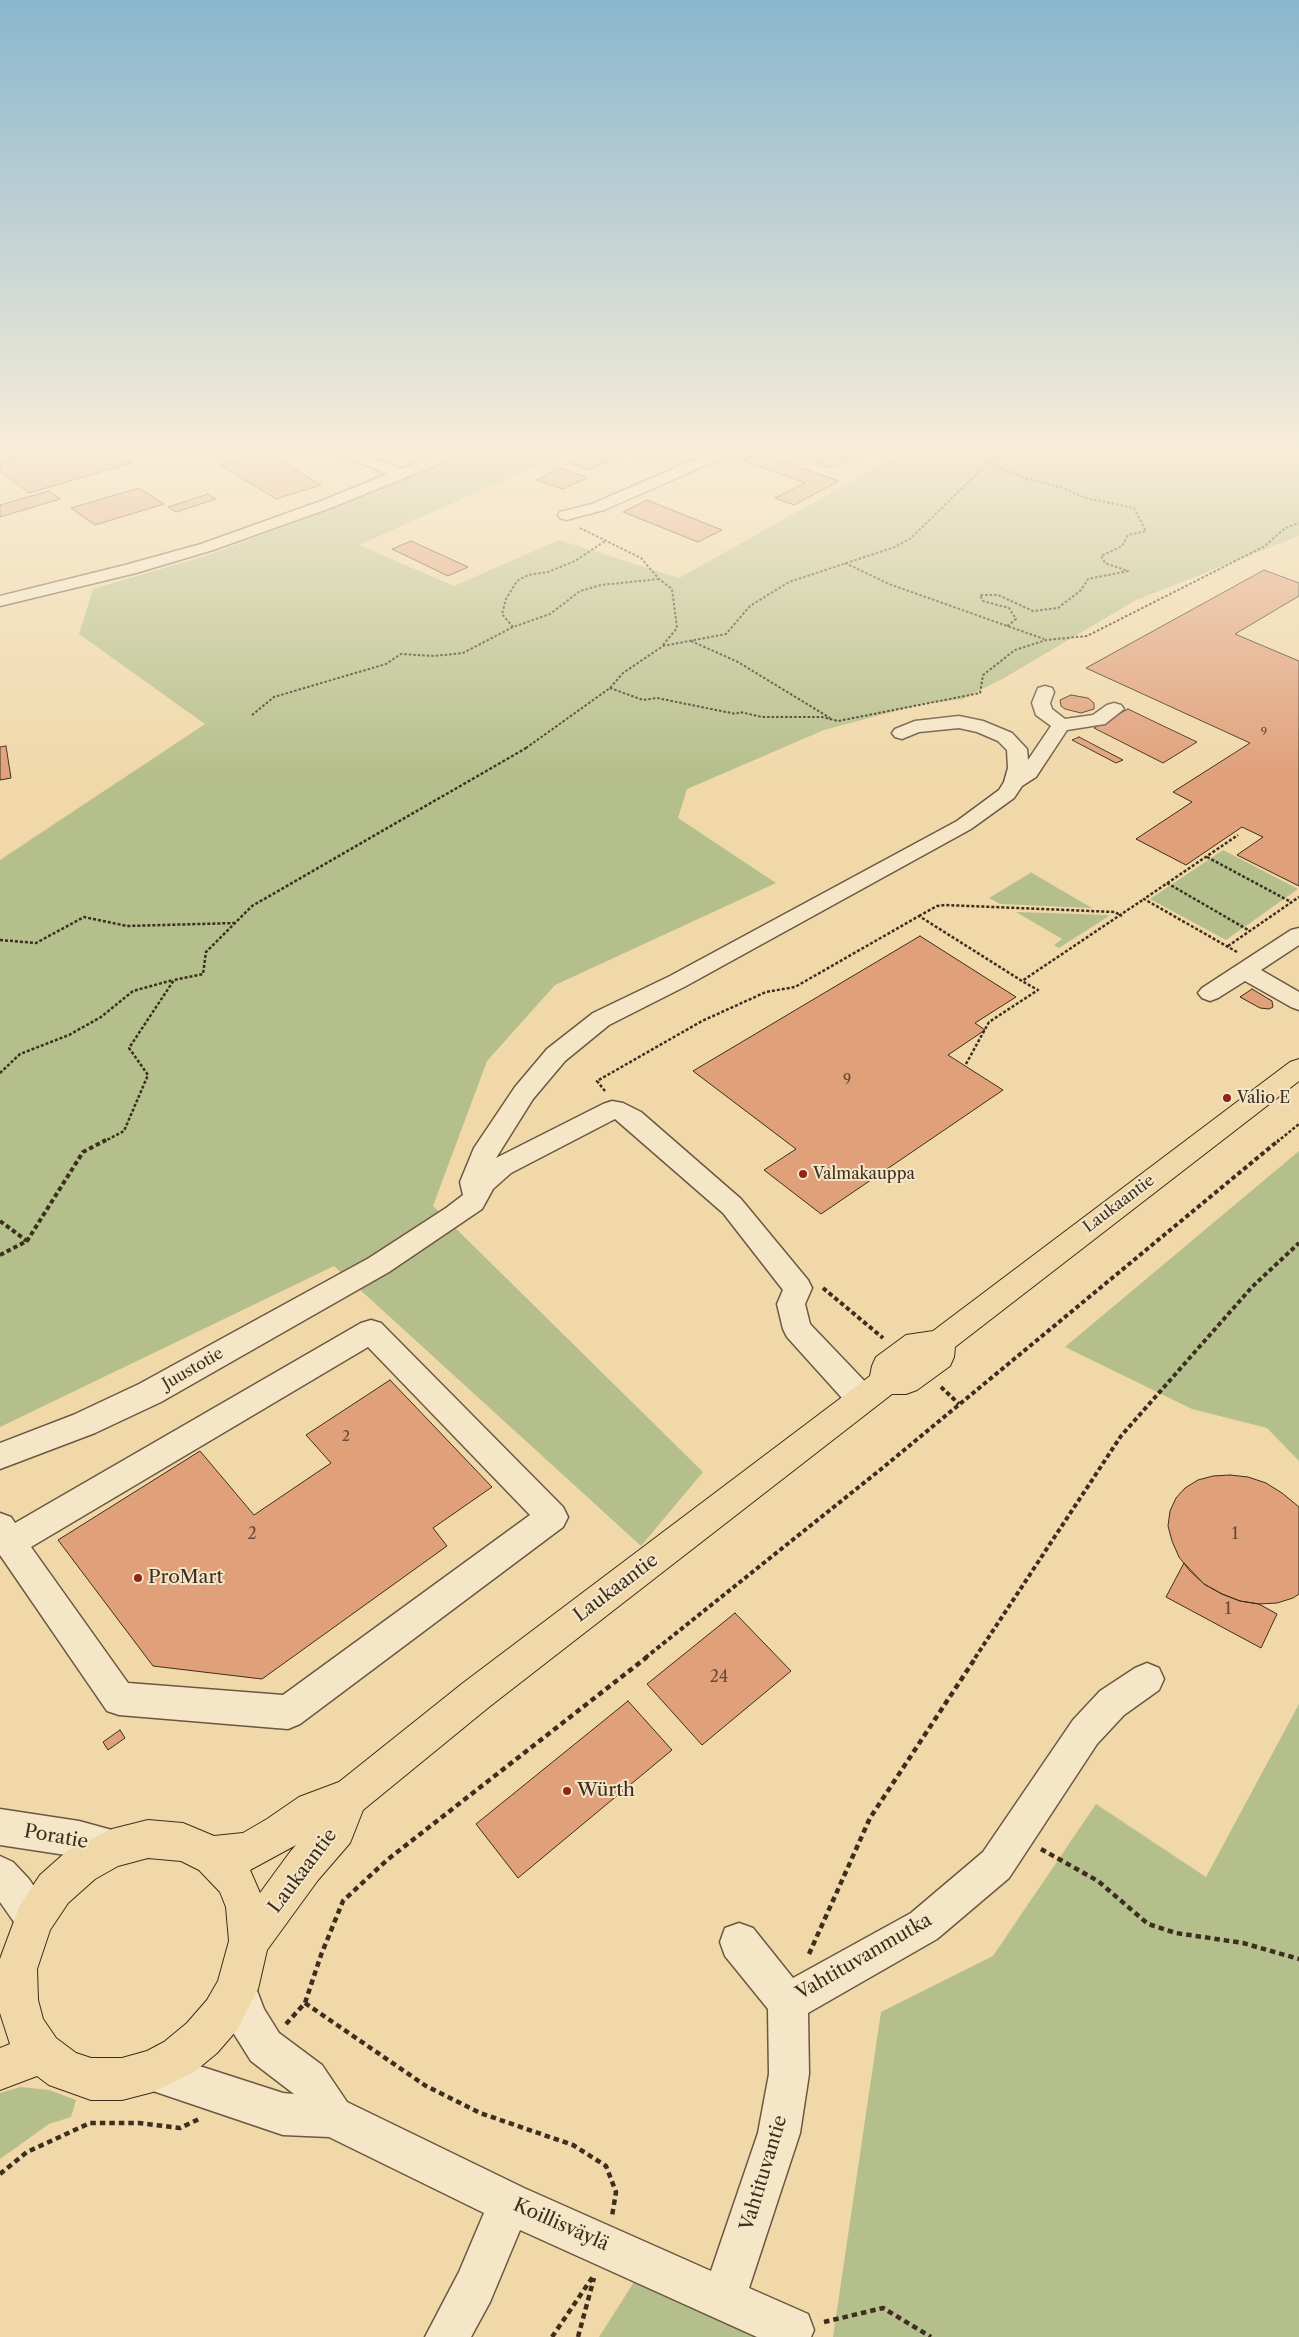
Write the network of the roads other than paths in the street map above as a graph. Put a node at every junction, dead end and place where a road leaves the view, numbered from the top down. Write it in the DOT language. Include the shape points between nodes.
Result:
graph roads {
  1 [pos="168,558"];
  2 [pos="1,598"];
  3 [pos="1044,692"];
  4 [pos="1114,709"];
  5 [pos="1061,725"];
  6 [pos="902,733"];
  7 [pos="1014,782"];
  8 [pos="1299,935"];
  9 [pos="1250,967"];
  10 [pos="1210,993"];
  11 [pos="1299,1002"];
  12 [pos="1299,1068"];
  13 [pos="476,1194"];
  14 [pos="874,1391"];
  15 [pos="0,1456"];
  16 [pos="5,1535"];
  17 [pos="1147,1679"];
  18 [pos="350,1797"];
  19 [pos="0,1827"];
  20 [pos="112,1848"];
  21 [pos="213,1856"];
  22 [pos="0,1875"];
  23 [pos="34,1919"];
  24 [pos="249,1941"];
  25 [pos="739,1942"];
  26 [pos="8,1978"];
  27 [pos="237,1989"];
  28 [pos="788,2002"];
  29 [pos="41,2053"];
  30 [pos="0,2069"];
  31 [pos="153,2071"];
  32 [pos="332,2117"];
  33 [pos="509,2203"];
  34 [pos="724,2299"];
  35 [pos="792,2330"];
  36 [pos="447,2337"];
  1 -- 2 [label="street"];
  3 -- 5 [label="street" via="1041,703 1044,711"];
  4 -- 5 [label="street" via="1098,720"];
  5 -- 7 [label="street" via="1029,773"];
  6 -- 7 [label="street" via="938,723 959,722 983,727 1004,737 1017,749 1018,768"];
  7 -- 13 [label="street" via="1007,794 964,825 678,981 601,1019 556,1055 524,1093 487,1148 473,1182"];
  8 -- 9 [label="street"];
  9 -- 10 [label="street"];
  9 -- 11 [label="street"];
  12 -- 14 [label="main road, Laukaantie" via="940,1342 938,1358 912,1362 906,1381"];
  13 -- 14 [label="street, Juustotie" via="502,1166 612,1110 626,1114 732,1206 798,1288 790,1304 797,1329"];
  13 -- 15 [label="street, Juustotie" via="473,1202 456,1215 378,1265 150,1394 84,1424"];
  14 -- 18 [label="main road, Laukaantie" via="476,1695"];
  16 -- 16 [label="street" via="119,1699 288,1712 552,1517 371,1331"];
  17 -- 28 [label="street, Vahtituvanmutka" via="1112,1703 1085,1732 996,1864 924,1926"];
  18 -- 21 [label="main road, Laukaantie" via="312,1810 247,1852"];
  18 -- 24 [label="main road, Laukaantie" via="336,1829 304,1866"];
  19 -- 20 [label="street, Poratie"];
  20 -- 21 [label="main road" via="148,1839 174,1841"];
  20 -- 23 [label="main road" via="82,1865 54,1889"];
  21 -- 24 [label="main road" via="234,1878 246,1907"];
  22 -- 23 [label="street"];
  23 -- 26 [label="main road"];
  24 -- 27 [label="main road"];
  25 -- 28 [label="street"];
  26 -- 29 [label="main road" via="25,2029"];
  27 -- 31 [label="main road" via="222,2015 202,2038"];
  27 -- 32 [label="street" via="248,2020 265,2047 308,2079"];
  28 -- 34 [label="street, Vahtituvantie" via="789,2074 779,2133"];
  29 -- 30 [label="main road"];
  29 -- 31 [label="main road" via="64,2070 91,2079 122,2079"];
  31 -- 32 [label="street, Koillisväylä" via="284,2114"];
  32 -- 33 [label="street, Koillisväylä"];
  33 -- 34 [label="street, Koillisväylä"];
  33 -- 36 [label="street" via="475,2287"];
  34 -- 35 [label="street, Koillisväylä"];
}
